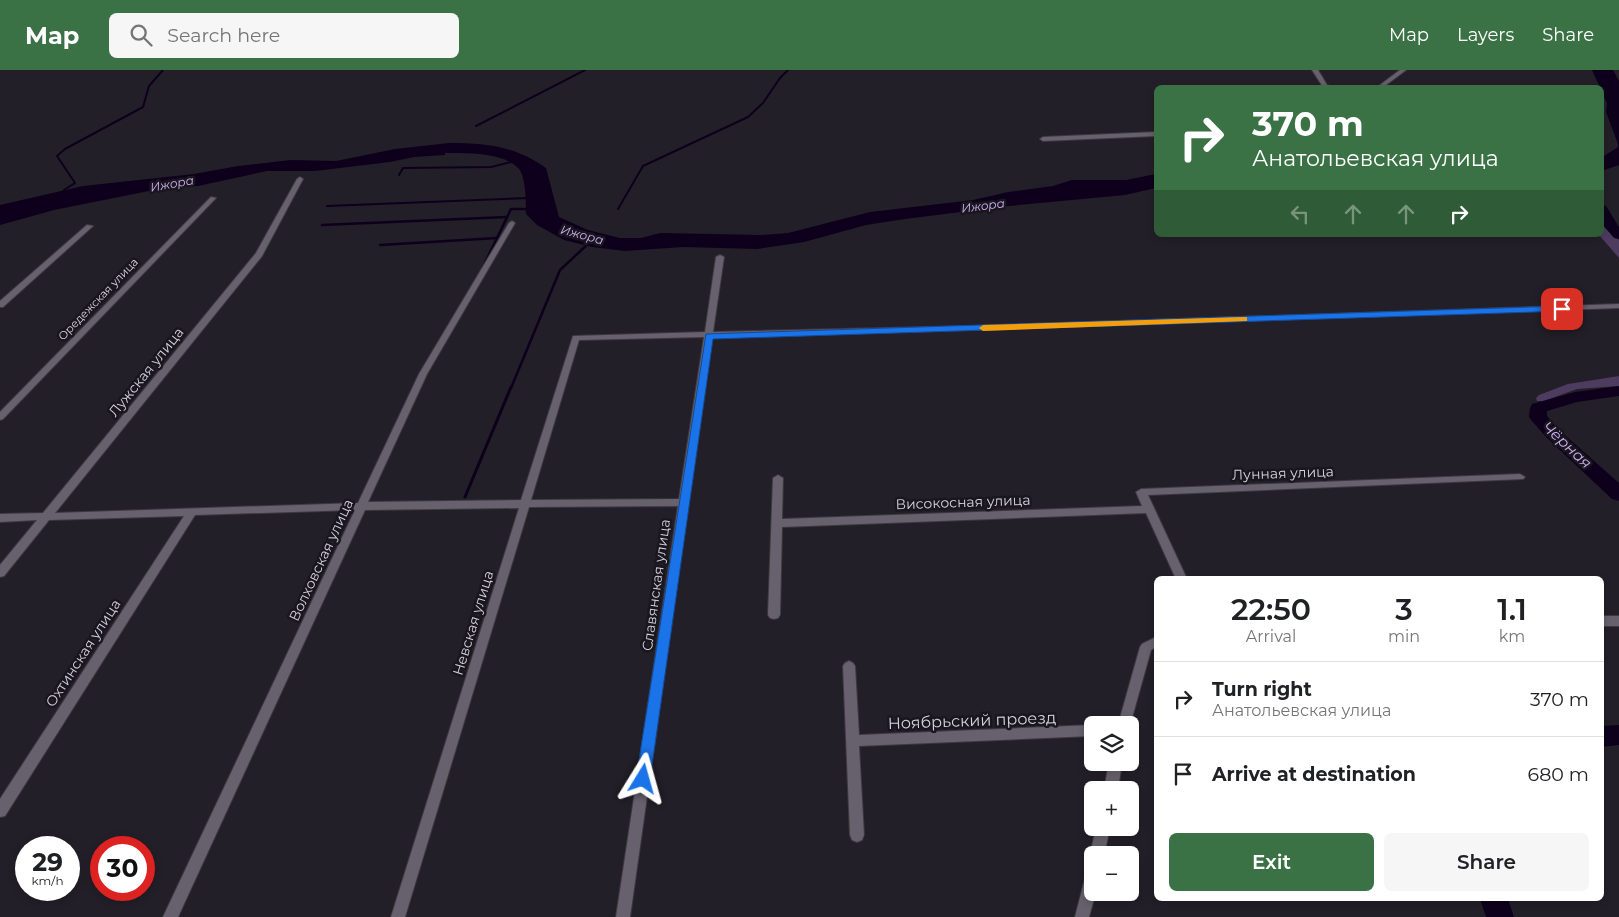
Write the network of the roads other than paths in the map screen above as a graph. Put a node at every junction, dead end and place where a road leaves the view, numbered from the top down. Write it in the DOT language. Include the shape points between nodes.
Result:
graph roads {
  1 [pos="1315,70"];
  2 [pos="1403,70"];
  3 [pos="1324,85"];
  4 [pos="1382,85"];
  5 [pos="1154,134"];
  6 [pos="1043,139"];
  7 [pos="300,179"];
  8 [pos="213,198"];
  9 [pos="512,223"];
  10 [pos="89,226"];
  11 [pos="720,257"];
  12 [pos="0,305"];
  13 [pos="1619,306"];
  14 [pos="709,336"];
  15 [pos="0,417"];
  16 [pos="1520,477"];
  17 [pos="778,478"];
  18 [pos="684,502"];
  19 [pos="525,503"];
  20 [pos="362,506"];
  21 [pos="1149,509"];
  22 [pos="192,512"];
  23 [pos="47,516"];
  24 [pos="0,518"];
  25 [pos="778,523"];
  26 [pos="0,574"];
  27 [pos="1181,576"];
  28 [pos="774,615"];
  29 [pos="1604,621"];
  30 [pos="1619,621"];
  31 [pos="1154,643"];
  32 [pos="849,666"];
  33 [pos="1127,716"];
  34 [pos="1084,732"];
  35 [pos="853,741"];
  36 [pos="0,811"];
  37 [pos="857,835"];
  38 [pos="1086,901"];
  39 [pos="170,917"];
  40 [pos="398,917"];
  41 [pos="623,917"];
  42 [pos="1082,917"];
  1 -- 3 [label="street"];
  2 -- 4 [label="street"];
  5 -- 6 [label="street"];
  7 -- 23 [label="street, Лужская улица" via="259,254"];
  8 -- 15 [label="street, Оредежская улица"];
  9 -- 20 [label="street, Волховская улица" via="423,374"];
  10 -- 12 [label="street"];
  11 -- 14 [label="street, Славянская улица"];
  13 -- 14 [label="street"];
  14 -- 18 [label="street, Славянская улица"];
  14 -- 19 [label="street, Невская улица" via="576,338"];
  16 -- 21 [label="street, Лунная улица" via="1142,492"];
  17 -- 25 [label="street"];
  18 -- 19 [label="street"];
  18 -- 41 [label="street, Славянская улица"];
  19 -- 20 [label="street"];
  19 -- 40 [label="street, Невская улица"];
  20 -- 22 [label="street"];
  20 -- 39 [label="street, Волховская улица"];
  21 -- 25 [label="street, Високосная улица"];
  21 -- 27 [label="street, Лунная улица"];
  22 -- 23 [label="street"];
  22 -- 36 [label="street, Охтинская улица"];
  23 -- 24 [label="street"];
  23 -- 26 [label="street, Лужская улица"];
  25 -- 28 [label="street"];
  29 -- 30 [label="street"];
  31 -- 33 [label="street" via="1146,647"];
  32 -- 35 [label="street"];
  34 -- 35 [label="street, Ноябрьский проезд"];
  35 -- 37 [label="street"];
  38 -- 42 [label="street"];
}
